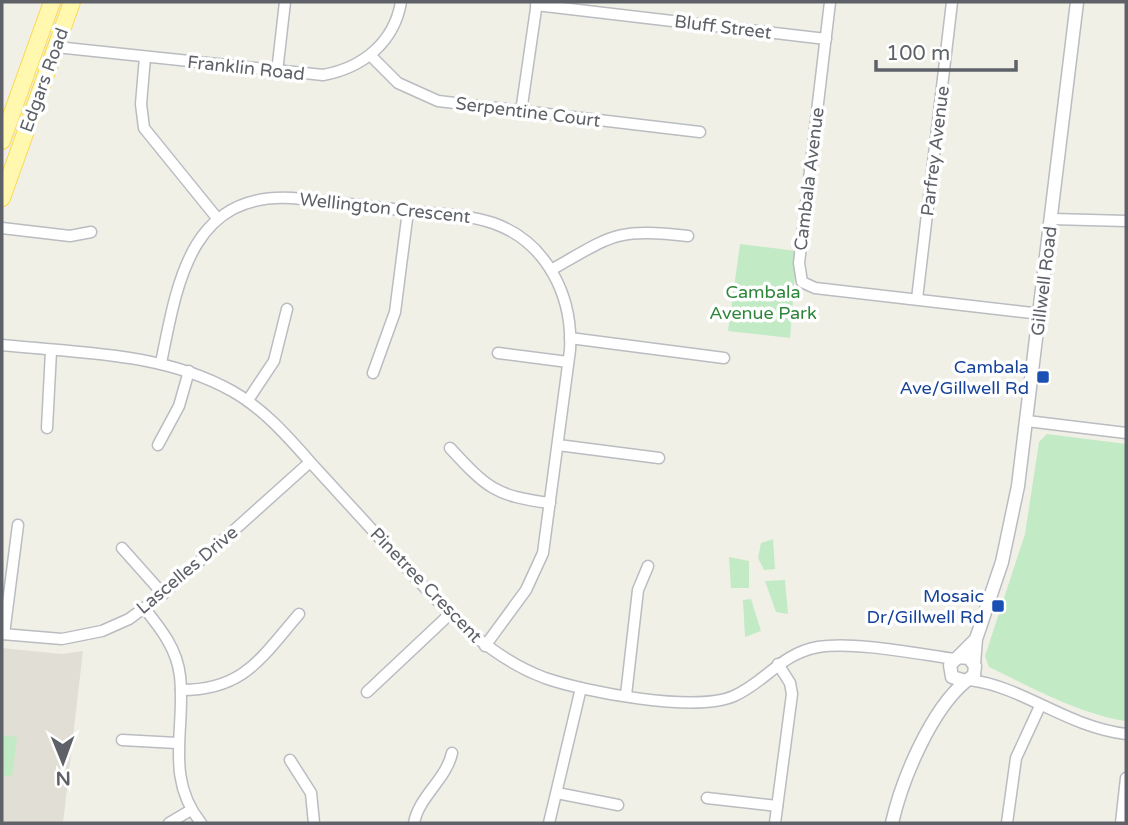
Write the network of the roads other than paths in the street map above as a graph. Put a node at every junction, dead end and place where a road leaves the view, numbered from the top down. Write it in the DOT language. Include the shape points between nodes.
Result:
graph roads {
  1 [pos="52,2"];
  2 [pos="72,2"];
  3 [pos="285,2"];
  4 [pos="401,2"];
  5 [pos="830,2"];
  6 [pos="952,2"];
  7 [pos="1077,2"];
  8 [pos="537,3"];
  9 [pos="826,39"];
  10 [pos="56,47"];
  11 [pos="371,55"];
  12 [pos="145,57"];
  13 [pos="277,72"];
  14 [pos="521,112"];
  15 [pos="700,132"];
  16 [pos="3,136"];
  17 [pos="23,138"];
  18 [pos="2,198"];
  19 [pos="408,211"];
  20 [pos="217,218"];
  21 [pos="1052,219"];
  22 [pos="1126,221"];
  23 [pos="2,228"];
  24 [pos="91,232"];
  25 [pos="688,236"];
  26 [pos="551,270"];
  27 [pos="917,299"];
  28 [pos="287,309"];
  29 [pos="1041,314"];
  30 [pos="570,338"];
  31 [pos="2,345"];
  32 [pos="51,351"];
  33 [pos="498,353"];
  34 [pos="724,358"];
  35 [pos="568,362"];
  36 [pos="160,363"];
  37 [pos="189,371"];
  38 [pos="373,373"];
  39 [pos="248,400"];
  40 [pos="1027,421"];
  41 [pos="47,428"];
  42 [pos="1126,433"];
  43 [pos="558,444"];
  44 [pos="158,445"];
  45 [pos="450,447"];
  46 [pos="659,458"];
  47 [pos="310,462"];
  48 [pos="550,503"];
  49 [pos="18,525"];
  50 [pos="122,548"];
  51 [pos="648,566"];
  52 [pos="163,594"];
  53 [pos="145,609"];
  54 [pos="299,614"];
  55 [pos="450,614"];
  56 [pos="3,634"];
  57 [pos="975,639"];
  58 [pos="485,646"];
  59 [pos="778,664"];
  60 [pos="953,665"];
  61 [pos="971,673"];
  62 [pos="580,688"];
  63 [pos="181,690"];
  64 [pos="367,692"];
  65 [pos="626,695"];
  66 [pos="947,699"];
  67 [pos="1040,706"];
  68 [pos="1126,734"];
  69 [pos="122,740"];
  70 [pos="177,743"];
  71 [pos="452,752"];
  72 [pos="290,760"];
  73 [pos="1126,778"];
  74 [pos="557,793"];
  75 [pos="707,797"];
  76 [pos="618,805"];
  77 [pos="777,806"];
  78 [pos="191,810"];
  79 [pos="169,823"];
  80 [pos="201,823"];
  81 [pos="314,823"];
  82 [pos="414,823"];
  83 [pos="549,823"];
  84 [pos="775,823"];
  85 [pos="892,823"];
  86 [pos="1007,823"];
  87 [pos="1121,823"];
  1 -- 16 [label="main road, Edgars Road"];
  2 -- 10 [label="main road, Edgars Road"];
  3 -- 13 [label="street"];
  4 -- 11 [label="street, Franklin Road" via="391,30"];
  5 -- 9 [label="street, Cambala Avenue"];
  6 -- 27 [label="street, Parfrey Avenue"];
  7 -- 21 [label="street, Gillwell Road"];
  8 -- 9 [label="street, Bluff Street"];
  8 -- 14 [label="street"];
  9 -- 27 [label="street, Cambala Avenue" via="800,278 815,288"];
  10 -- 12 [label="street, Franklin Road"];
  10 -- 17 [label="main road, Edgars Road"];
  11 -- 13 [label="street, Franklin Road" via="345,70 323,75"];
  11 -- 14 [label="street, Serpentine Court" via="398,83 424,96 450,104"];
  12 -- 13 [label="street, Franklin Road"];
  12 -- 20 [label="street" via="144,128"];
  14 -- 15 [label="street, Serpentine Court"];
  16 -- 17 [label="main road"];
  17 -- 18 [label="main road, Edgars Road"];
  19 -- 20 [label="street, Wellington Crescent" via="267,197 244,202"];
  19 -- 26 [label="street, Wellington Crescent" via="494,223 527,243"];
  19 -- 38 [label="street" via="395,312"];
  20 -- 36 [label="street, Wellington Crescent" via="192,250"];
  21 -- 22 [label="street"];
  21 -- 29 [label="street, Gillwell Road"];
  23 -- 24 [label="street" via="70,236"];
  25 -- 26 [label="street" via="623,233 601,240"];
  26 -- 30 [label="street, Wellington Crescent" via="566,302"];
  27 -- 29 [label="street, Cambala Avenue"];
  28 -- 39 [label="street" via="274,361"];
  29 -- 40 [label="street, Gillwell Road"];
  30 -- 34 [label="street"];
  30 -- 35 [label="street, Wellington Crescent"];
  31 -- 32 [label="street, Pinetree Crescent"];
  32 -- 36 [label="street, Pinetree Crescent"];
  32 -- 41 [label="street"];
  33 -- 35 [label="street"];
  35 -- 43 [label="street, Wellington Crescent"];
  36 -- 37 [label="street, Pinetree Crescent"];
  37 -- 39 [label="street, Pinetree Crescent"];
  37 -- 44 [label="street" via="179,406"];
  39 -- 47 [label="street, Pinetree Crescent"];
  40 -- 42 [label="street"];
  40 -- 57 [label="street, Gillwell Road" via="1007,539"];
  43 -- 46 [label="street"];
  43 -- 48 [label="street, Wellington Crescent"];
  45 -- 48 [label="street" via="494,490"];
  47 -- 52 [label="street, Lascelles Drive"];
  47 -- 55 [label="street, Pinetree Crescent"];
  48 -- 58 [label="street, Wellington Crescent" via="543,553 532,580"];
  49 -- 56 [label="street"];
  50 -- 52 [label="street"];
  51 -- 65 [label="street" via="638,590"];
  52 -- 53 [label="street, Lascelles Drive"];
  53 -- 56 [label="street, Lascelles Drive" via="116,626 87,635 52,639"];
  53 -- 63 [label="street" via="170,643"];
  54 -- 63 [label="street" via="239,678 212,689"];
  55 -- 58 [label="street, Pinetree Crescent"];
  55 -- 64 [label="street"];
  57 -- 60 [label="street, Gillwell Road"];
  57 -- 61 [label="street, Gillwell Road"];
  58 -- 62 [label="street, Pinetree Crescent" via="528,671"];
  59 -- 60 [label="street, Pinetree Crescent" via="806,650 831,646 927,657"];
  59 -- 65 [label="street, Pinetree Crescent" via="746,690 719,701"];
  59 -- 77 [label="street" via="792,694"];
  60 -- 61 [label="street" via="958,681"];
  60 -- 61 [label="street" via="969,658"];
  60 -- 66 [label="street"];
  61 -- 66 [label="street"];
  61 -- 67 [label="street"];
  62 -- 65 [label="street, Pinetree Crescent"];
  62 -- 74 [label="street"];
  63 -- 70 [label="street"];
  66 -- 85 [label="street" via="909,773"];
  67 -- 68 [label="street" via="1082,725"];
  67 -- 86 [label="street" via="1016,758"];
  69 -- 70 [label="street"];
  70 -- 78 [label="street" via="180,781"];
  71 -- 82 [label="street" via="448,767 422,802"];
  72 -- 81 [label="street" via="312,793"];
  73 -- 87 [label="street"];
  74 -- 76 [label="street"];
  74 -- 83 [label="street"];
  75 -- 77 [label="street"];
  77 -- 84 [label="street"];
  78 -- 79 [label="street"];
  78 -- 80 [label="street"];
}
